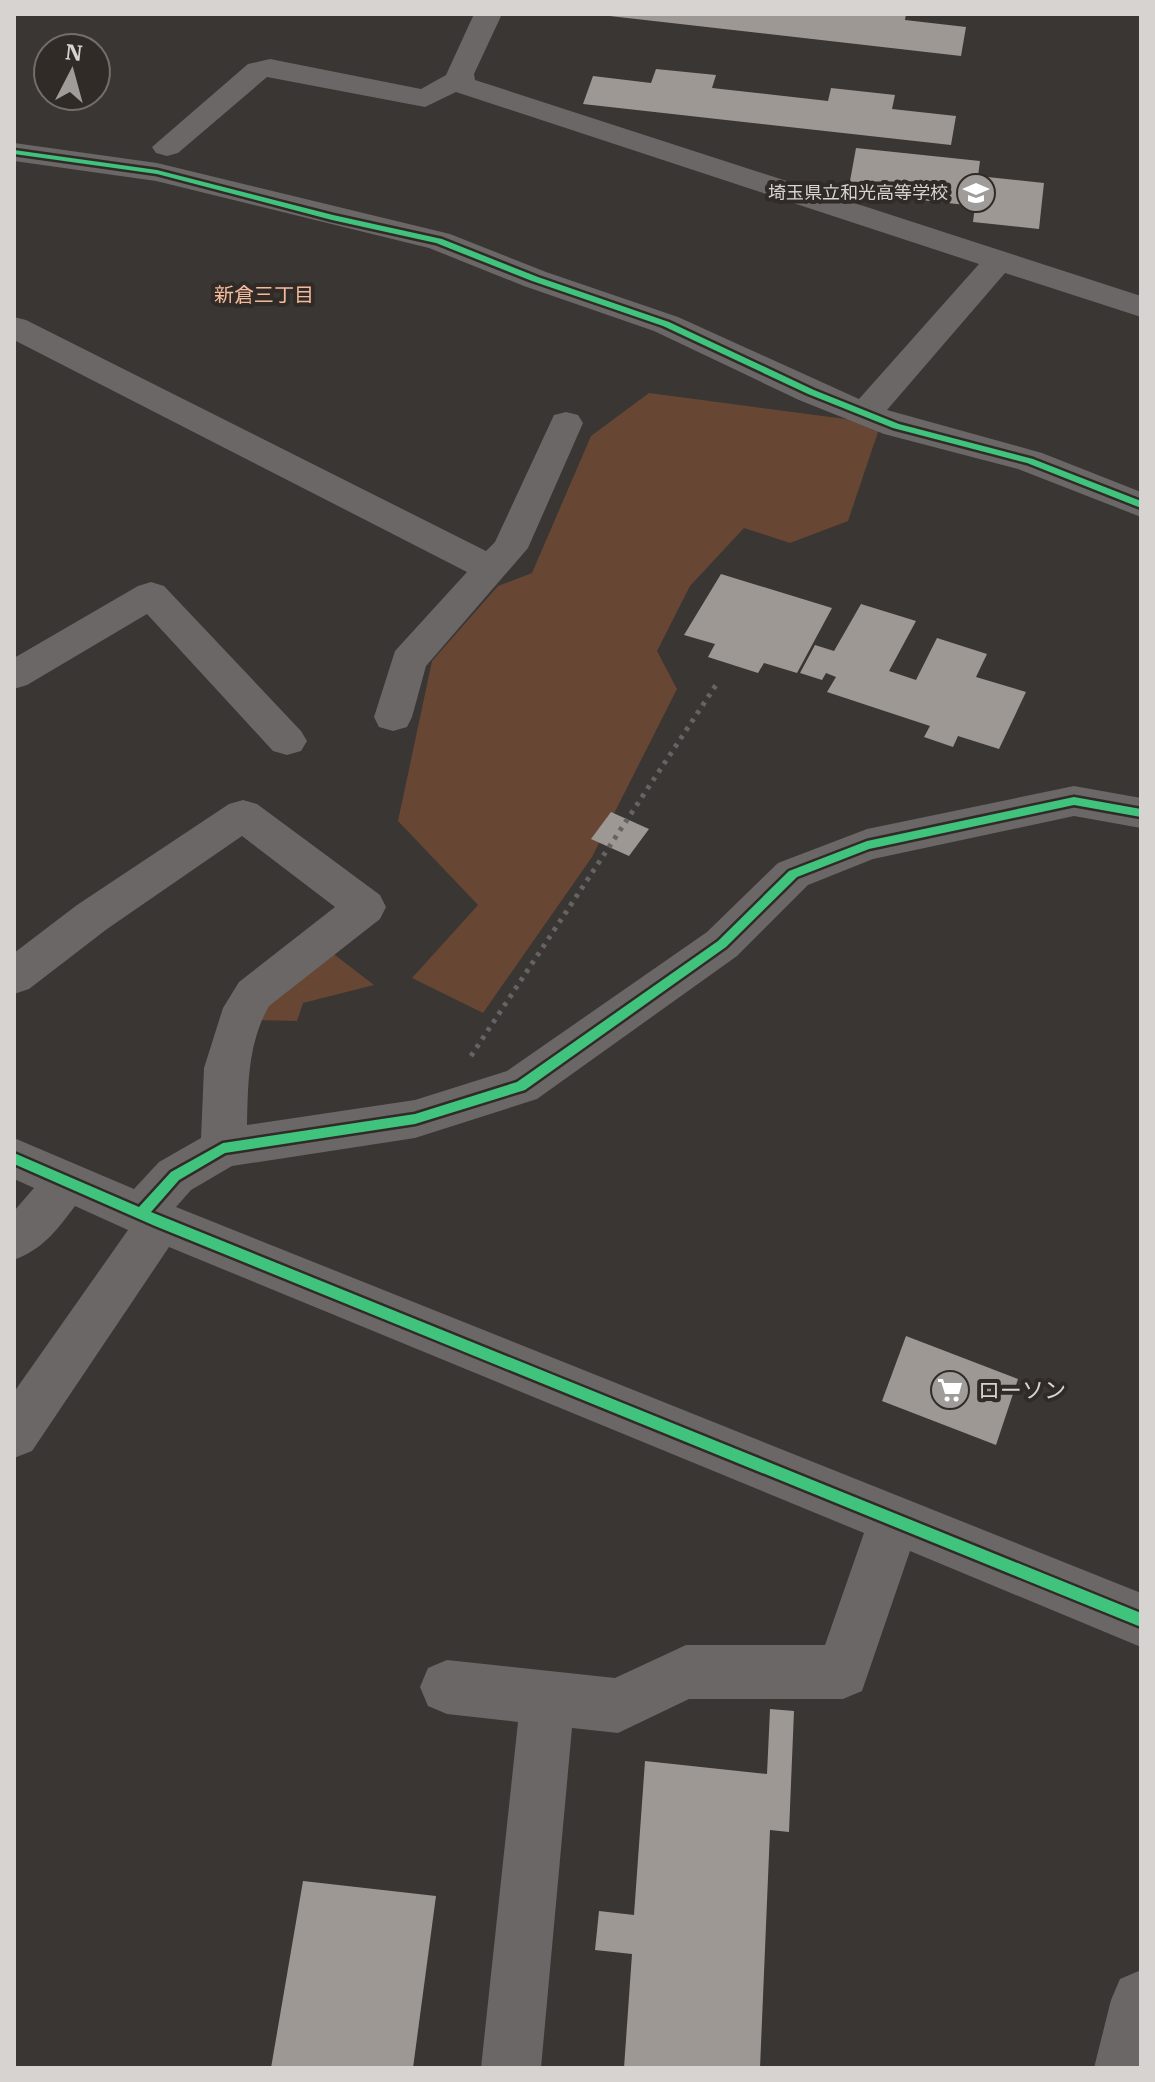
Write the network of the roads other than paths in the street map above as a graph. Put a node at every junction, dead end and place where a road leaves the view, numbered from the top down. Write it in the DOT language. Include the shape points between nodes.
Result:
graph roads {
  1 [pos="488,14"];
  2 [pos="459,79"];
  3 [pos="167,147"];
  4 [pos="14,152"];
  5 [pos="999,261"];
  6 [pos="1141,307"];
  7 [pos="14,327"];
  8 [pos="865,414"];
  9 [pos="566,423"];
  10 [pos="1136,495"];
  11 [pos="491,569"];
  12 [pos="14,675"];
  13 [pos="393,717"];
  14 [pos="287,741"];
  15 [pos="1141,813"];
  16 [pos="14,977"];
  17 [pos="223,1148"];
  18 [pos="14,1158"];
  19 [pos="66,1181"];
  20 [pos="151,1218"];
  21 [pos="14,1239"];
  22 [pos="14,1434"];
  23 [pos="894,1520"];
  24 [pos="1141,1620"];
  25 [pos="447,1687"];
  26 [pos="548,1698"];
  27 [pos="1141,2000"];
  28 [pos="511,2068"];
  29 [pos="1124,2068"];
  1 -- 2 [label="street"];
  2 -- 3 [label="street" via="425,98 280,69 258,70"];
  2 -- 5 [label="street" via="470,88"];
  4 -- 8 [label="street" via="157,172 439,241 666,324"];
  5 -- 6 [label="street"];
  5 -- 8 [label="street"];
  7 -- 11 [label="street"];
  8 -- 10 [label="street"];
  9 -- 11 [label="street" via="510,548"];
  11 -- 13 [label="street" via="408,661"];
  12 -- 14 [label="street" via="151,595"];
  15 -- 17 [label="street" via="1074,801 867,845 793,874 722,944 521,1086 415,1119"];
  16 -- 17 [label="street" via="243,815 365,907 254,994 238,1021 226,1068"];
  17 -- 20 [label="street" via="175,1176"];
  18 -- 19 [label="street"];
  19 -- 20 [label="street"];
  19 -- 21 [label="street" via="36,1222"];
  20 -- 22 [label="street"];
  20 -- 23 [label="street"];
  23 -- 24 [label="street"];
  23 -- 26 [label="street" via="843,1672 686,1672 618,1706"];
  25 -- 26 [label="street"];
  26 -- 28 [label="street"];
  27 -- 29 [label="street"];
}
